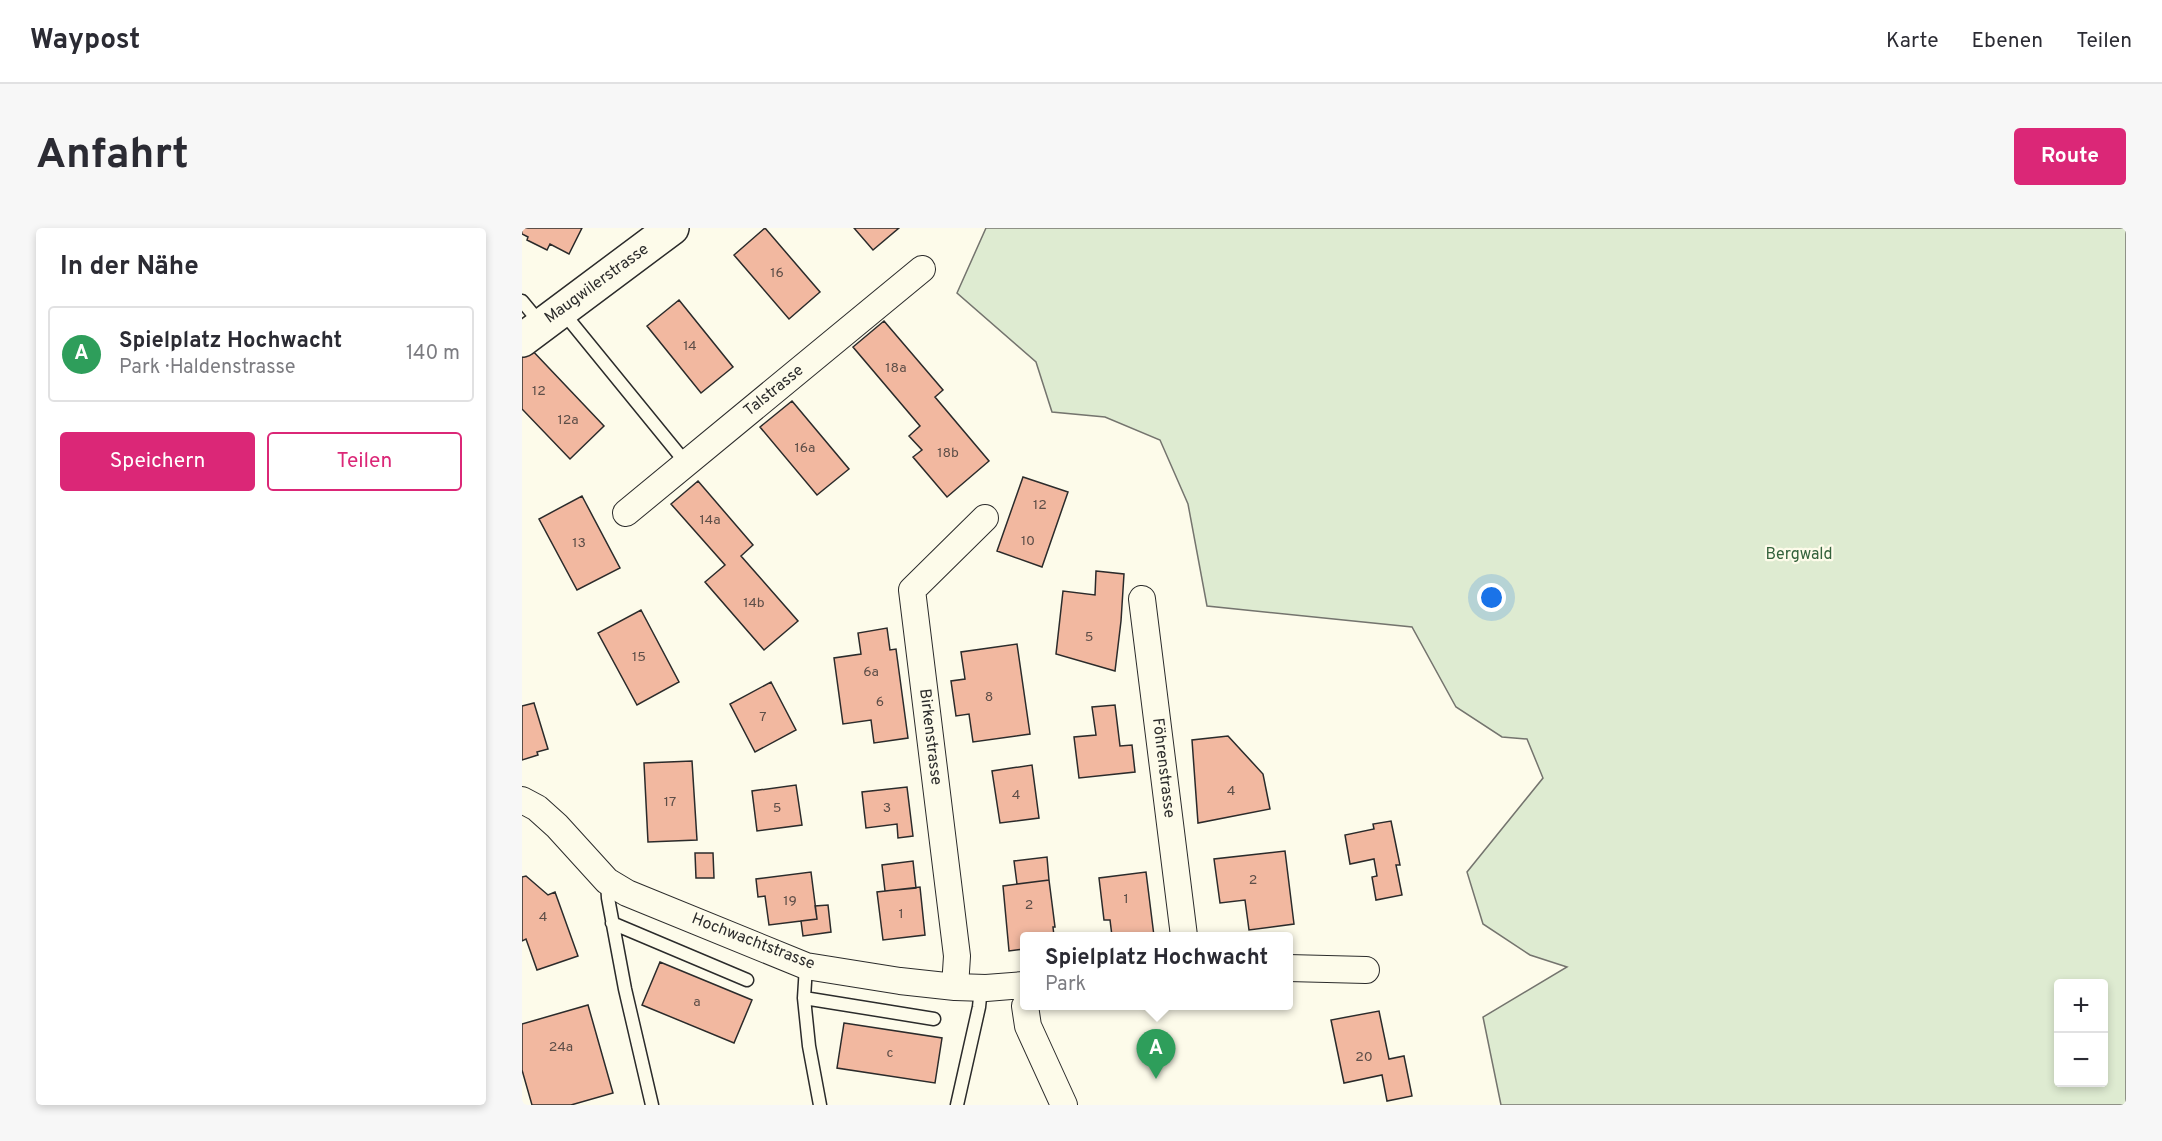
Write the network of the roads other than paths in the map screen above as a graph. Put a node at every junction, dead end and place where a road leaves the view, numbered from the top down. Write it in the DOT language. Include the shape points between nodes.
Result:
graph roads {
  1 [pos="672,228"];
  2 [pos="922,269"];
  3 [pos="537,319"];
  4 [pos="686,463"];
  5 [pos="626,513"];
  6 [pos="985,518"];
  7 [pos="1142,599"];
  8 [pos="522,800"];
  9 [pos="607,881"];
  10 [pos="612,923"];
  11 [pos="1184,932"];
  12 [pos="806,966"];
  13 [pos="1293,968"];
  14 [pos="1366,970"];
  15 [pos="747,980"];
  16 [pos="955,987"];
  17 [pos="981,988"];
  18 [pos="1020,993"];
  19 [pos="804,998"];
  20 [pos="1026,1010"];
  21 [pos="934,1018"];
  22 [pos="652,1105"];
  23 [pos="820,1105"];
  24 [pos="957,1105"];
  25 [pos="1064,1105"];
  1 -- 3 [label="street, Maugwilerstrasse"];
  2 -- 4 [label="street, Talstrasse"];
  3 -- 4 [label="lane"];
  4 -- 5 [label="street, Talstrasse"];
  6 -- 16 [label="street, Birkenstrasse" via="912,590 957,956"];
  7 -- 11 [label="street, Föhrenstrasse"];
  8 -- 9 [label="street, Hochwachtstrasse" via="557,826"];
  9 -- 10 [label="lane"];
  9 -- 12 [label="street, Hochwachtstrasse" via="627,893"];
  10 -- 15 [label="lane"];
  10 -- 22 [label="lane"];
  12 -- 16 [label="street, Hochwachtstrasse"];
  12 -- 19 [label="lane"];
  13 -- 14 [label="street"];
  16 -- 17 [label="street, Hochwachtstrasse"];
  17 -- 18 [label="street, Hochwachtstrasse"];
  17 -- 24 [label="lane"];
  19 -- 21 [label="lane"];
  19 -- 23 [label="lane"];
  20 -- 25 [label="street" via="1028,1026"];
}
